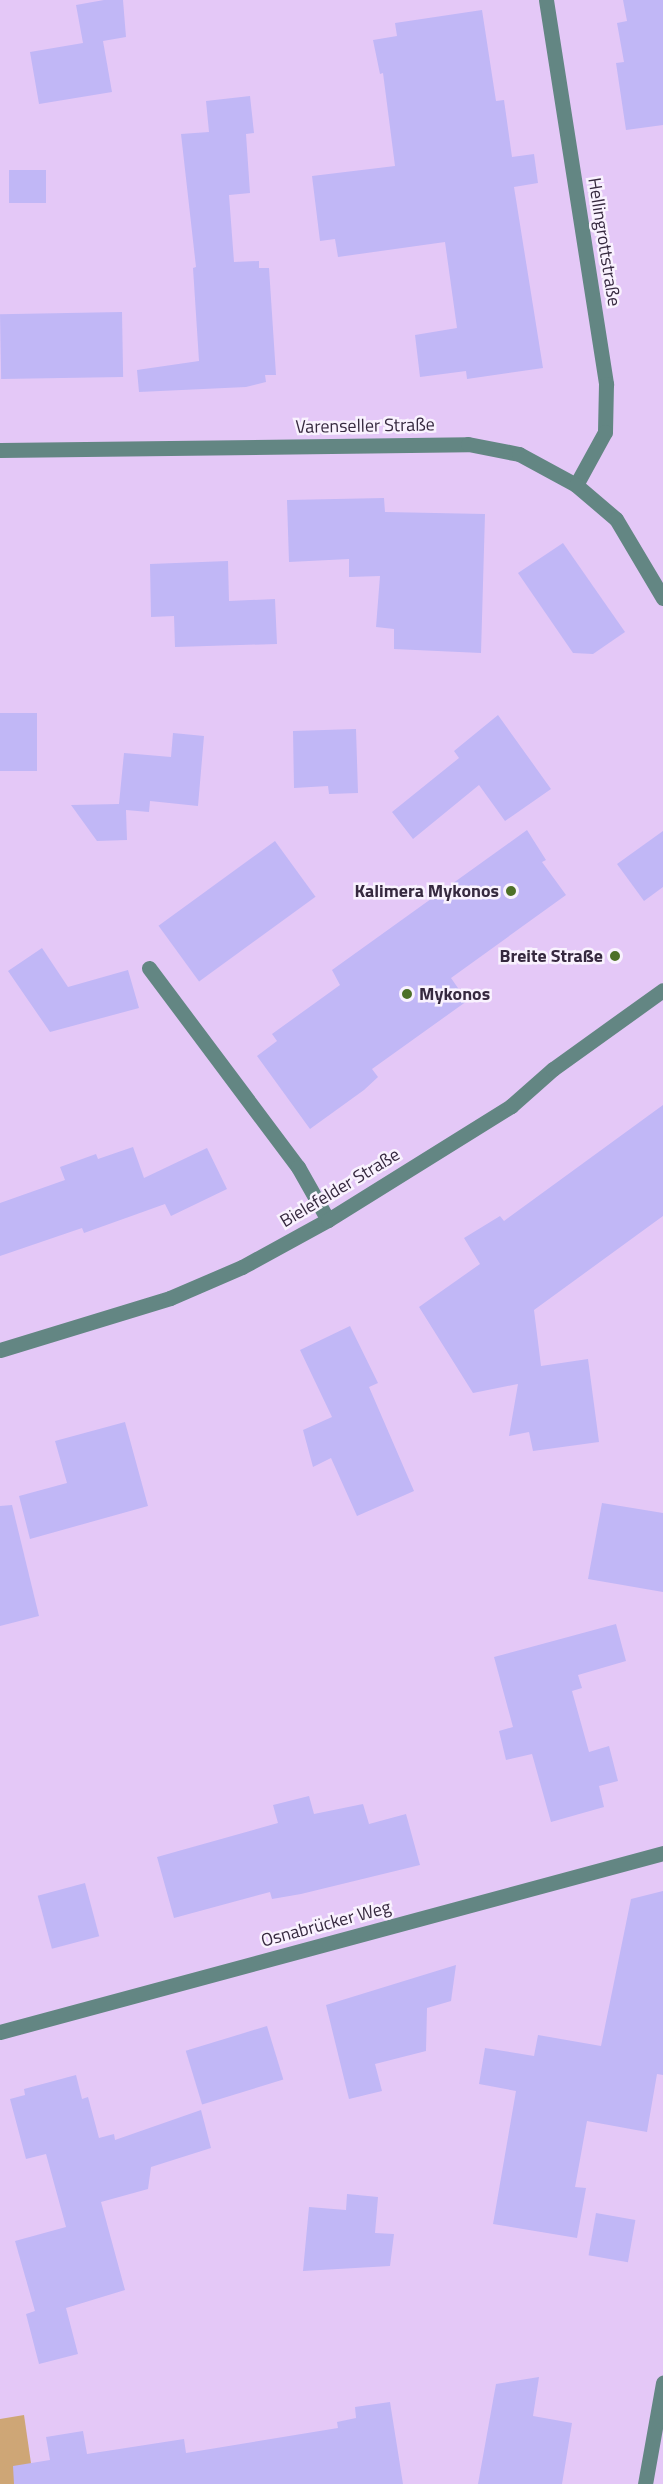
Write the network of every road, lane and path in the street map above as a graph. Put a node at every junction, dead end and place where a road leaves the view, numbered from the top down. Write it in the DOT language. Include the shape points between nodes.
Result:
graph roads {
  1 [pos="546,0"];
  2 [pos="0,450"];
  3 [pos="576,485"];
  4 [pos="663,598"];
  5 [pos="149,968"];
  6 [pos="663,990"];
  7 [pos="328,1220"];
  8 [pos="0,1350"];
  9 [pos="663,1852"];
  10 [pos="0,2032"];
  11 [pos="663,2383"];
  12 [pos="645,2484"];
  1 -- 3 [label="street, Hellingrottstraße" via="606,384 605,432"];
  2 -- 3 [label="street, Varenseller Straße" via="468,444 519,454"];
  3 -- 4 [label="street, Varenseller Straße" via="616,519"];
  5 -- 7 [label="street" via="298,1167"];
  6 -- 7 [label="street, Bielefelder Straße" via="553,1069 511,1106"];
  7 -- 8 [label="street, Bielefelder Straße" via="242,1266 170,1298"];
  9 -- 10 [label="street, Osnabrücker Weg"];
  11 -- 12 [label="street"];
}
